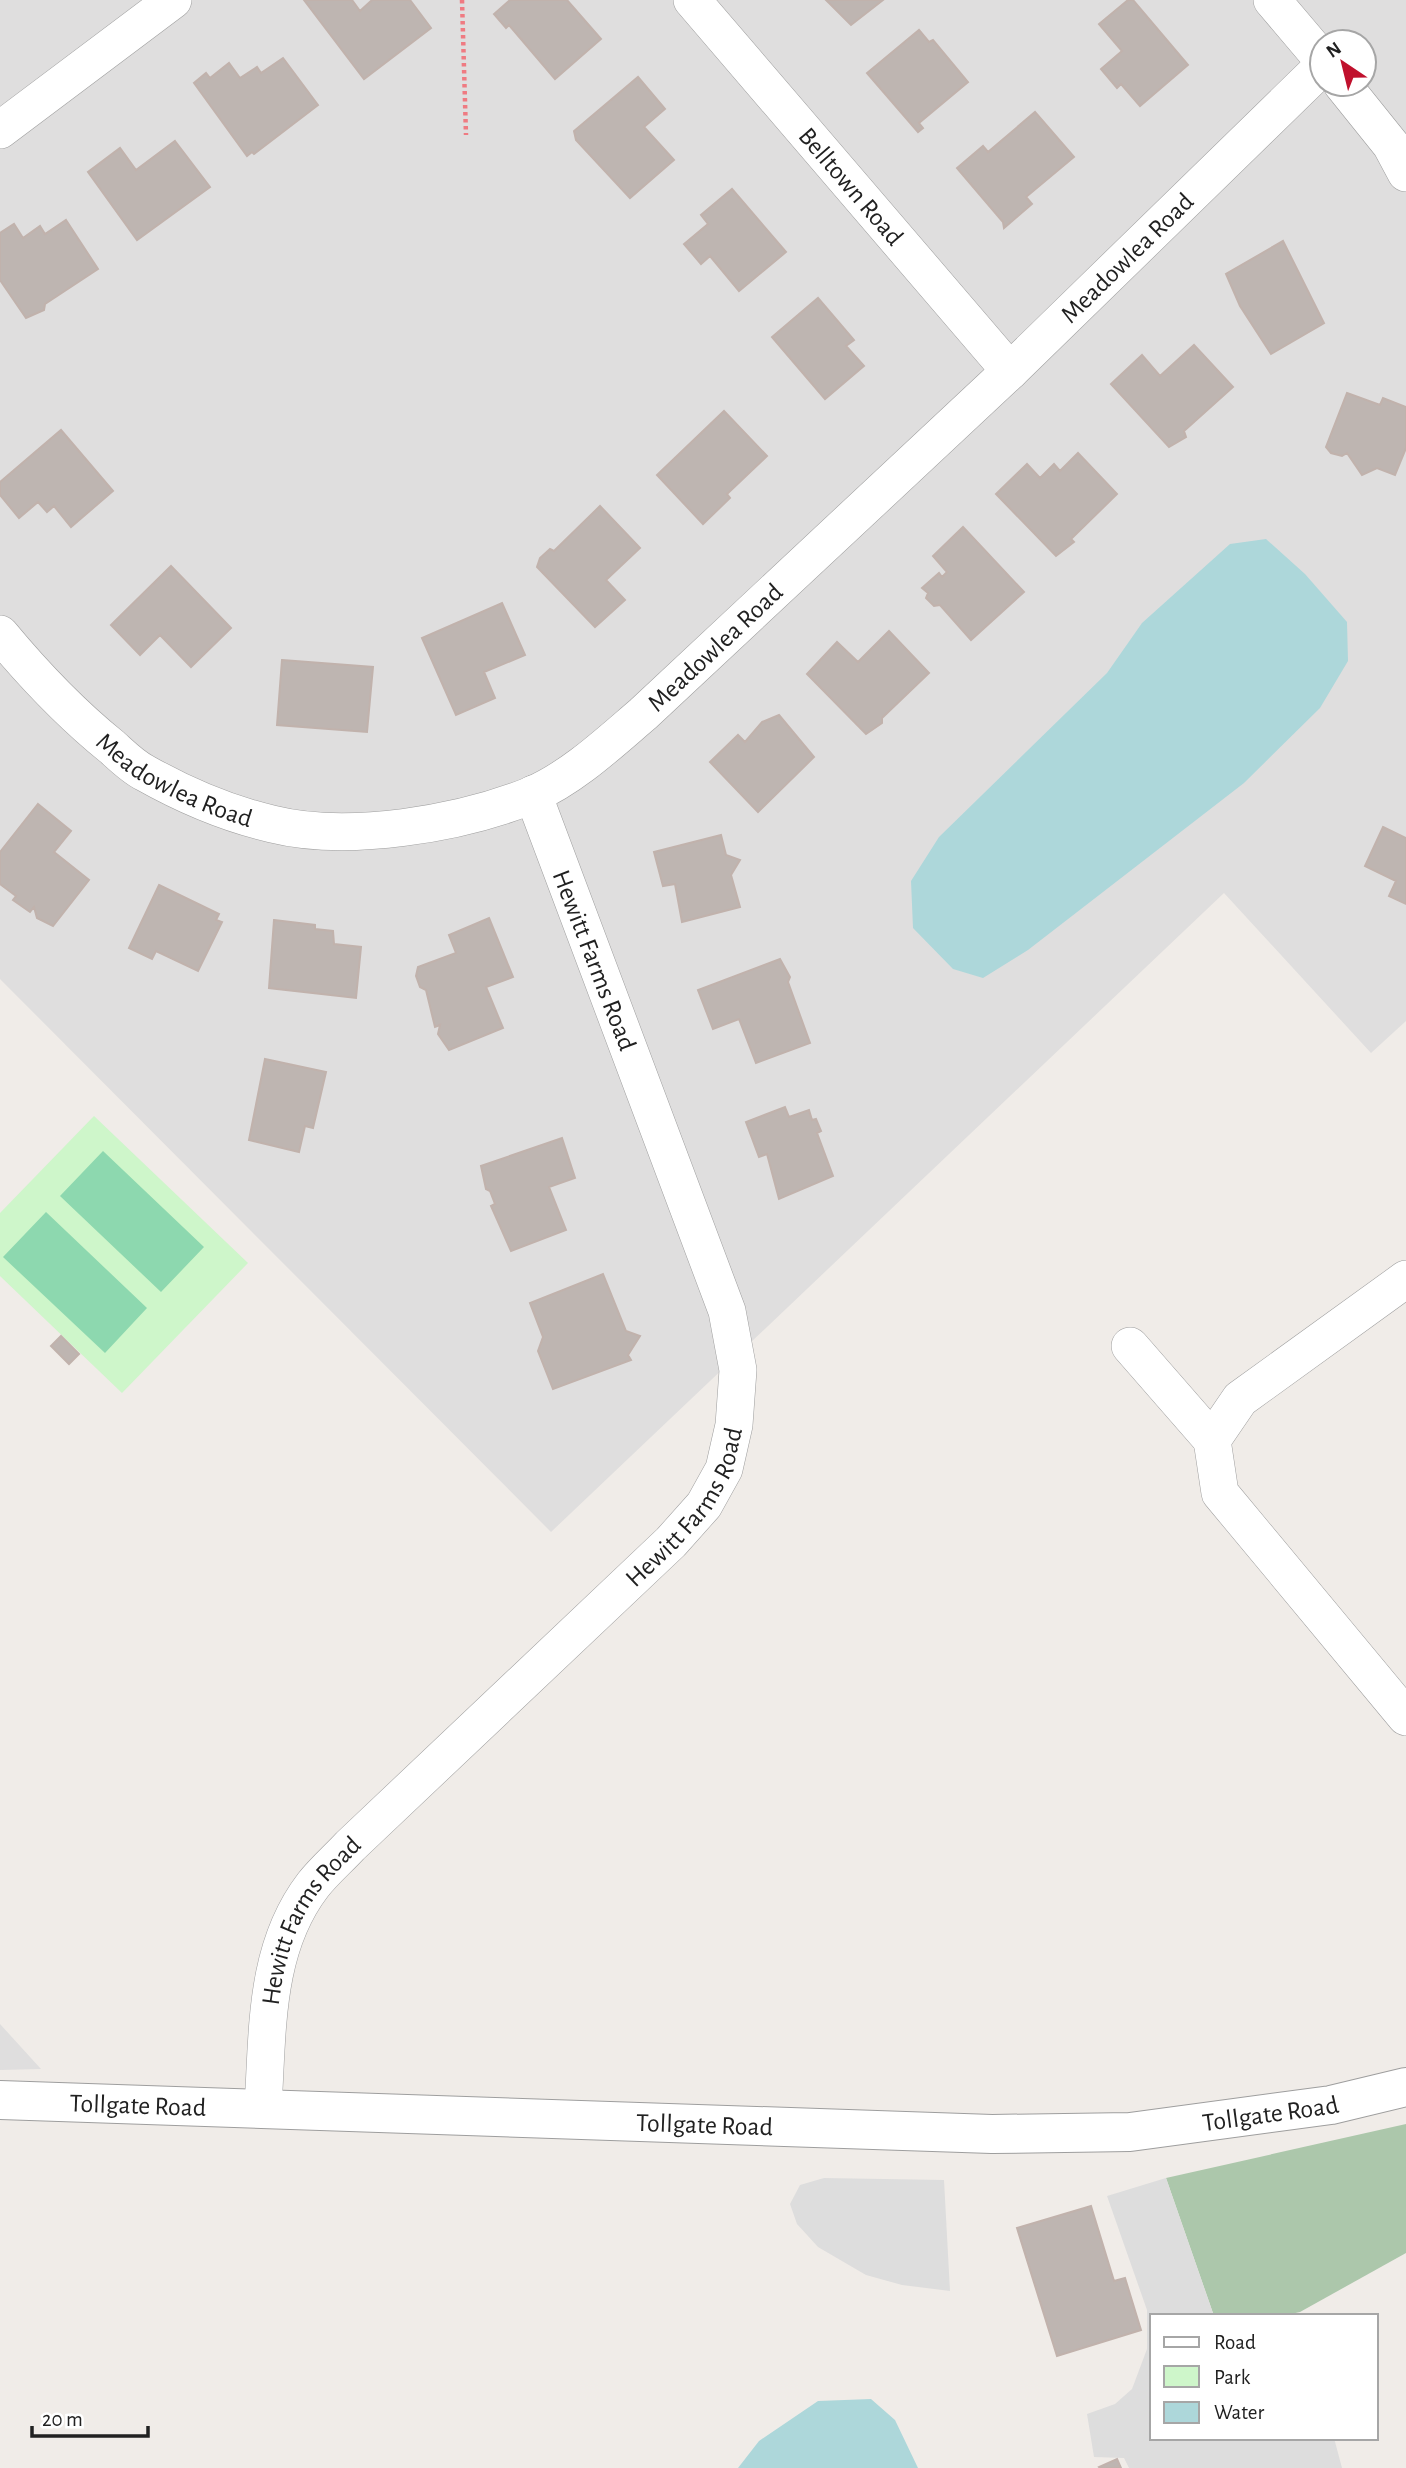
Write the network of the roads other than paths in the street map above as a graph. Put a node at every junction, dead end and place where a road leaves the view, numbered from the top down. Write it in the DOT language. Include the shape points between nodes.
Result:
graph roads {
  1 [pos="173,0"];
  2 [pos="692,0"];
  3 [pos="1272,0"];
  4 [pos="1308,42"];
  5 [pos="1308,81"];
  6 [pos="1353,98"];
  7 [pos="0,130"];
  8 [pos="1406,173"];
  9 [pos="1010,371"];
  10 [pos="0,635"];
  11 [pos="533,794"];
  12 [pos="1406,1279"];
  13 [pos="1130,1346"];
  14 [pos="1212,1440"];
  15 [pos="1406,1717"];
  16 [pos="1406,2087"];
  17 [pos="0,2100"];
  18 [pos="263,2107"];
  1 -- 7 [label="street"];
  2 -- 9 [label="street, Belltown Road"];
  3 -- 4 [label="street"];
  5 -- 9 [label="street, Meadowlea Road"];
  6 -- 8 [label="street" via="1391,145"];
  9 -- 11 [label="street, Meadowlea Road" via="643,714 589,760"];
  10 -- 11 [label="street, Meadowlea Road" via="37,679 142,772 208,803 274,825 337,831 400,829"];
  11 -- 18 [label="street, Hewitt Farms Road" via="727,1311 738,1370 734,1426 724,1469 704,1505 679,1533 313,1885 277,1956 269,2002"];
  12 -- 14 [label="street" via="1240,1399"];
  13 -- 14 [label="street"];
  14 -- 15 [label="street" via="1220,1493"];
  16 -- 18 [label="street, Tollgate Road" via="1331,2105 1116,2132 992,2134"];
  17 -- 18 [label="street, Tollgate Road"];
}
